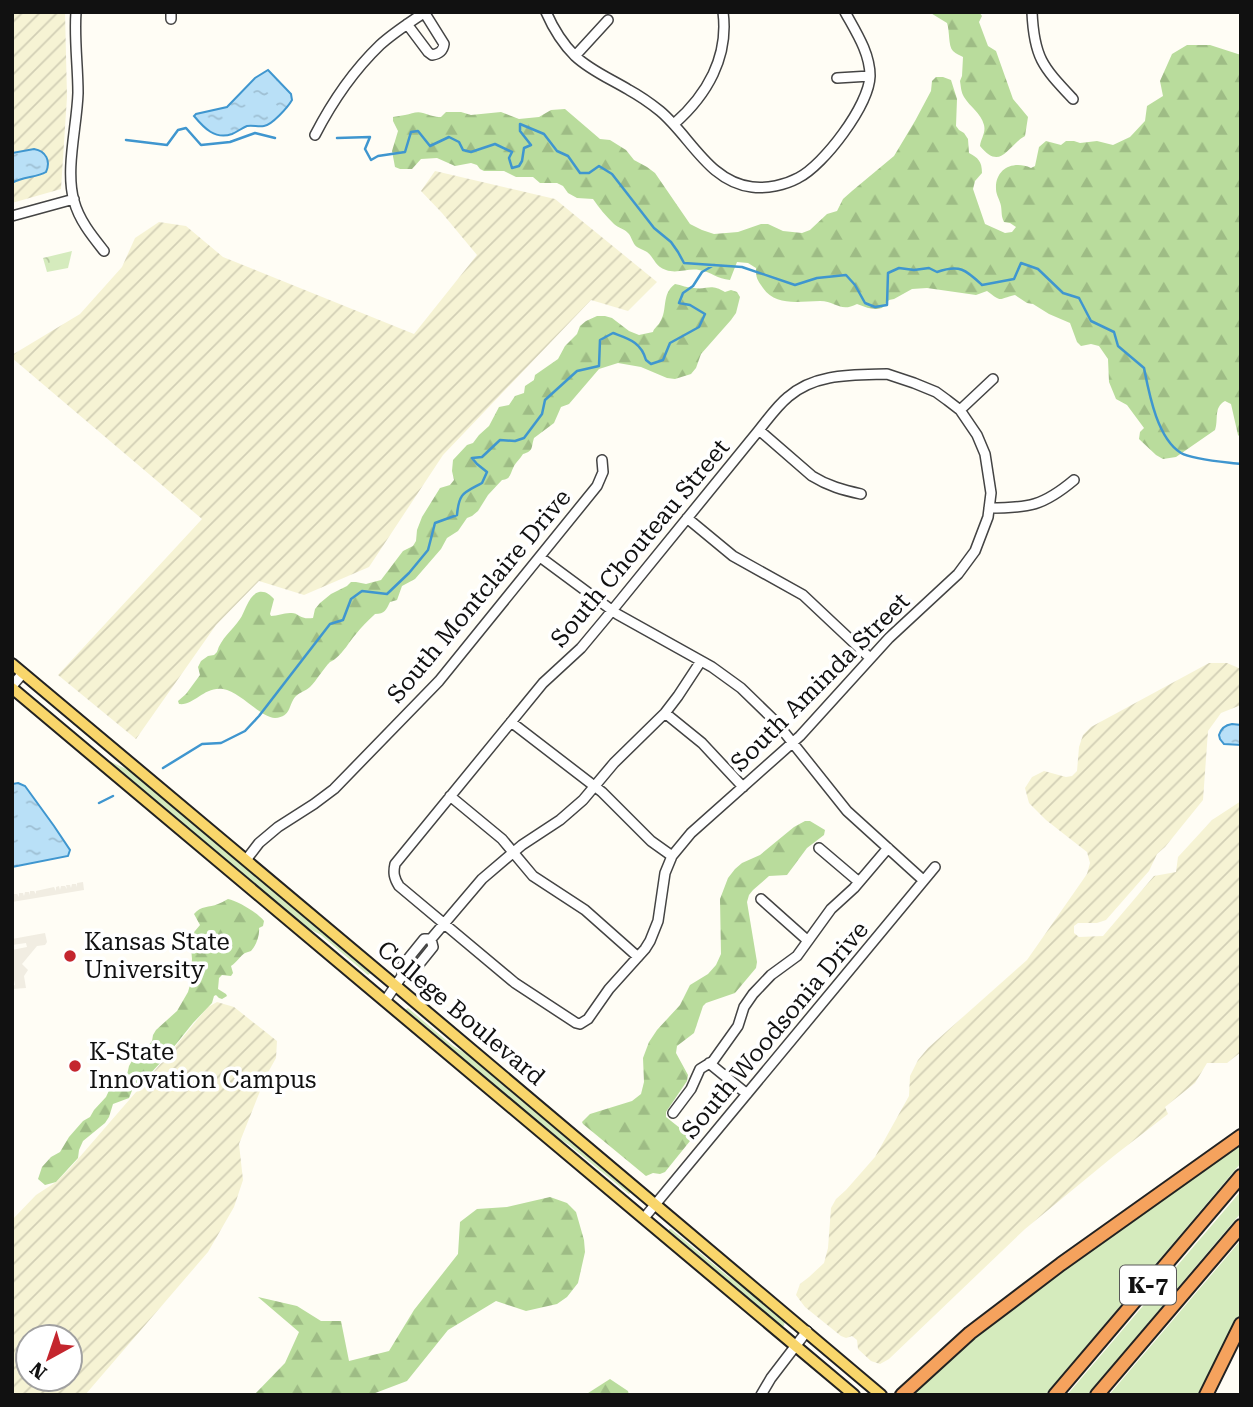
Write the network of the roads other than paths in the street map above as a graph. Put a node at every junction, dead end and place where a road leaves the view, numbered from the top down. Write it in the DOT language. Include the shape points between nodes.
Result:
graph roads {
  1 [pos="76,12"];
  2 [pos="424,12"];
  3 [pos="546,12"];
  4 [pos="723,12"];
  5 [pos="845,12"];
  6 [pos="1032,12"];
  7 [pos="608,20"];
  8 [pos="407,24"];
  9 [pos="575,56"];
  10 [pos="870,76"];
  11 [pos="837,78"];
  12 [pos="1073,99"];
  13 [pos="674,124"];
  14 [pos="315,135"];
  15 [pos="74,200"];
  16 [pos="12,216"];
  17 [pos="104,251"];
  18 [pos="993,379"];
  19 [pos="960,410"];
  20 [pos="759,430"];
  21 [pos="985,454"];
  22 [pos="601,460"];
  23 [pos="1074,480"];
  24 [pos="861,494"];
  25 [pos="989,508"];
  26 [pos="687,518"];
  27 [pos="540,557"];
  28 [pos="612,611"];
  29 [pos="870,658"];
  30 [pos="701,661"];
  31 [pos="12,664"];
  32 [pos="23,673"];
  33 [pos="12,687"];
  34 [pos="665,713"];
  35 [pos="510,722"];
  36 [pos="792,743"];
  37 [pos="595,786"];
  38 [pos="743,787"];
  39 [pos="450,796"];
  40 [pos="819,848"];
  41 [pos="888,848"];
  42 [pos="513,852"];
  43 [pos="672,856"];
  44 [pos="246,860"];
  45 [pos="934,867"];
  46 [pos="923,880"];
  47 [pos="859,882"];
  48 [pos="761,899"];
  49 [pos="444,923"];
  50 [pos="807,940"];
  51 [pos="638,957"];
  52 [pos="399,981"];
  53 [pos="385,1001"];
  54 [pos="709,1063"];
  55 [pos="747,1094"];
  56 [pos="673,1113"];
  57 [pos="1241,1136"];
  58 [pos="1241,1176"];
  59 [pos="656,1204"];
  60 [pos="644,1218"];
  61 [pos="1241,1226"];
  62 [pos="1241,1324"];
  63 [pos="807,1331"];
  64 [pos="796,1345"];
  65 [pos="761,1395"];
  66 [pos="854,1395"];
  67 [pos="881,1395"];
  68 [pos="902,1395"];
  69 [pos="1055,1395"];
  70 [pos="1097,1395"];
  71 [pos="1206,1395"];
  1 -- 15 [label="street"];
  2 -- 8 [label="street"];
  2 -- 8 [label="street" via="444,44 440,52 428,52"];
  3 -- 9 [label="street"];
  4 -- 13 [label="street" via="724,38 716,69 704,93"];
  5 -- 10 [label="street" via="866,54"];
  6 -- 12 [label="street" via="1041,59"];
  7 -- 9 [label="street"];
  8 -- 14 [label="street" via="358,68"];
  9 -- 13 [label="street" via="640,96"];
  10 -- 11 [label="street"];
  10 -- 13 [label="street" via="854,119 822,158 798,178 769,187 751,187 724,177"];
  15 -- 16 [label="street"];
  15 -- 17 [label="street"];
  18 -- 19 [label="street"];
  19 -- 20 [label="street, South Chouteau Street" via="936,392 887,374 839,375 809,383 787,397"];
  19 -- 21 [label="street, South Chouteau Street"];
  20 -- 24 [label="street" via="812,476"];
  20 -- 26 [label="street, South Chouteau Street"];
  21 -- 25 [label="street, South Aminda Street"];
  22 -- 27 [label="street, South Montclaire Drive" via="603,472 597,486"];
  23 -- 25 [label="street" via="1044,502"];
  25 -- 29 [label="street, South Aminda Street" via="975,551 958,575"];
  26 -- 28 [label="street, South Chouteau Street"];
  26 -- 29 [label="street" via="733,556 803,596"];
  27 -- 28 [label="street"];
  27 -- 44 [label="street, South Montclaire Drive" via="439,681 334,789 278,827"];
  28 -- 30 [label="street"];
  28 -- 35 [label="street, South Chouteau Street"];
  29 -- 36 [label="street, South Aminda Street"];
  30 -- 34 [label="street"];
  30 -- 36 [label="street" via="741,688"];
  31 -- 32 [label="main road, College Boulevard"];
  32 -- 33 [label="street"];
  32 -- 44 [label="main road, College Boulevard"];
  33 -- 53 [label="main road, College Boulevard"];
  34 -- 37 [label="street"];
  34 -- 38 [label="street" via="702,743"];
  35 -- 37 [label="street"];
  35 -- 39 [label="street, South Chouteau Street"];
  36 -- 38 [label="street, South Aminda Street"];
  36 -- 41 [label="street" via="847,811"];
  37 -- 42 [label="street" via="569,814"];
  37 -- 43 [label="street"];
  38 -- 43 [label="street, South Aminda Street"];
  39 -- 42 [label="street"];
  39 -- 49 [label="street, South Chouteau Street" via="395,864 394,872 399,886"];
  40 -- 47 [label="street"];
  41 -- 46 [label="street"];
  41 -- 47 [label="street"];
  42 -- 49 [label="street"];
  42 -- 51 [label="street" via="533,876 585,910"];
  43 -- 51 [label="street, South Aminda Street" via="665,873 659,921"];
  44 -- 52 [label="main road, College Boulevard"];
  45 -- 46 [label="street, South Woodsonia Drive"];
  46 -- 55 [label="street, South Woodsonia Drive"];
  47 -- 50 [label="street"];
  48 -- 50 [label="street"];
  49 -- 51 [label="street, South Aminda Street" via="514,984 580,1024 589,1019"];
  49 -- 52 [label="street" via="403,965"];
  50 -- 54 [label="street" via="797,956 753,994 738,1026"];
  52 -- 53 [label="street"];
  52 -- 59 [label="main road, College Boulevard"];
  53 -- 60 [label="main road, College Boulevard"];
  54 -- 55 [label="street"];
  54 -- 56 [label="street" via="700,1069"];
  55 -- 59 [label="street, South Woodsonia Drive"];
  57 -- 68 [label="highway" via="998,1311"];
  58 -- 69 [label="highway, K-7"];
  59 -- 60 [label="street, South Woodsonia Drive"];
  59 -- 63 [label="main road, College Boulevard"];
  60 -- 64 [label="main road, College Boulevard"];
  61 -- 70 [label="highway, K-7"];
  62 -- 71 [label="highway"];
  63 -- 64 [label="street"];
  63 -- 67 [label="main road, College Boulevard"];
  64 -- 65 [label="street"];
  64 -- 66 [label="main road, College Boulevard"];
}
